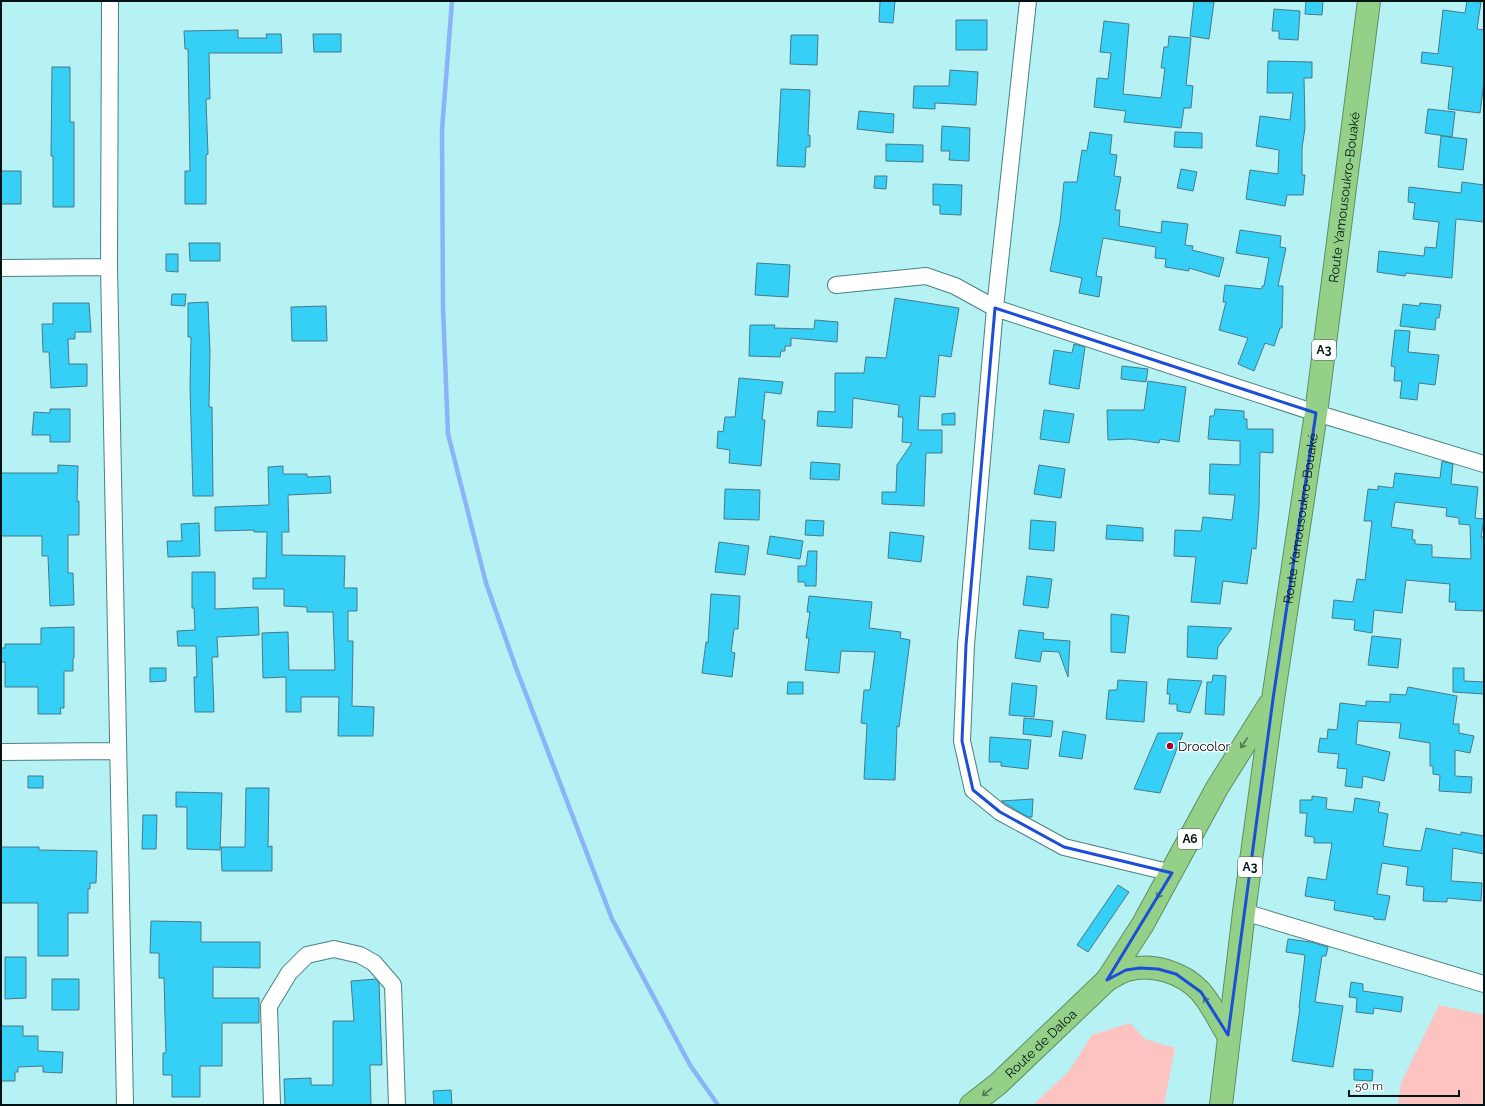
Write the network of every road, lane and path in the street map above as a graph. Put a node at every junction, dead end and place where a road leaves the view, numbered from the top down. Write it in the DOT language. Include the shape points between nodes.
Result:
graph roads {
  1 [pos="110,1"];
  2 [pos="1028,1"];
  3 [pos="1370,1"];
  4 [pos="109,267"];
  5 [pos="1,268"];
  6 [pos="836,285"];
  7 [pos="994,308"];
  8 [pos="1316,413"];
  9 [pos="1484,464"];
  10 [pos="1273,699"];
  11 [pos="118,751"];
  12 [pos="1,752"];
  13 [pos="1172,872"];
  14 [pos="1244,912"];
  15 [pos="1107,980"];
  16 [pos="1484,984"];
  17 [pos="1228,1035"];
  18 [pos="125,1105"];
  19 [pos="272,1105"];
  20 [pos="397,1105"];
  21 [pos="971,1105"];
  22 [pos="1221,1105"];
  1 -- 4 [label="street"];
  2 -- 7 [label="street"];
  3 -- 8 [label="highway, Route Yamousoukro-Bouaké / A3"];
  4 -- 5 [label="street"];
  4 -- 11 [label="street"];
  6 -- 7 [label="street" via="926,276 955,286"];
  7 -- 8 [label="street"];
  7 -- 13 [label="street" via="966,645 962,741 973,790 1000,812 1064,847"];
  8 -- 9 [label="street"];
  8 -- 10 [label="highway, Route Yamousoukro-Bouaké / A3"];
  10 -- 13 [label="highway, A6, one-way" via="1217,788"];
  10 -- 14 [label="highway, Route Yamousoukro-Bouaké / A3"];
  11 -- 12 [label="street"];
  11 -- 18 [label="street"];
  13 -- 15 [label="highway, A6, one-way"];
  14 -- 16 [label="street"];
  14 -- 17 [label="highway, Route Yamousoukro-Bouaké / A3"];
  17 -- 15 [label="highway, one-way" via="1201,992 1176,974 1140,968 1126,970"];
  15 -- 21 [label="highway, Route de Daloa / A6, one-way" via="998,1084"];
  17 -- 22 [label="highway, A3"];
  19 -- 20 [label="street" via="269,1006 289,973 307,955 334,949 360,955 374,963 393,985"];
}
